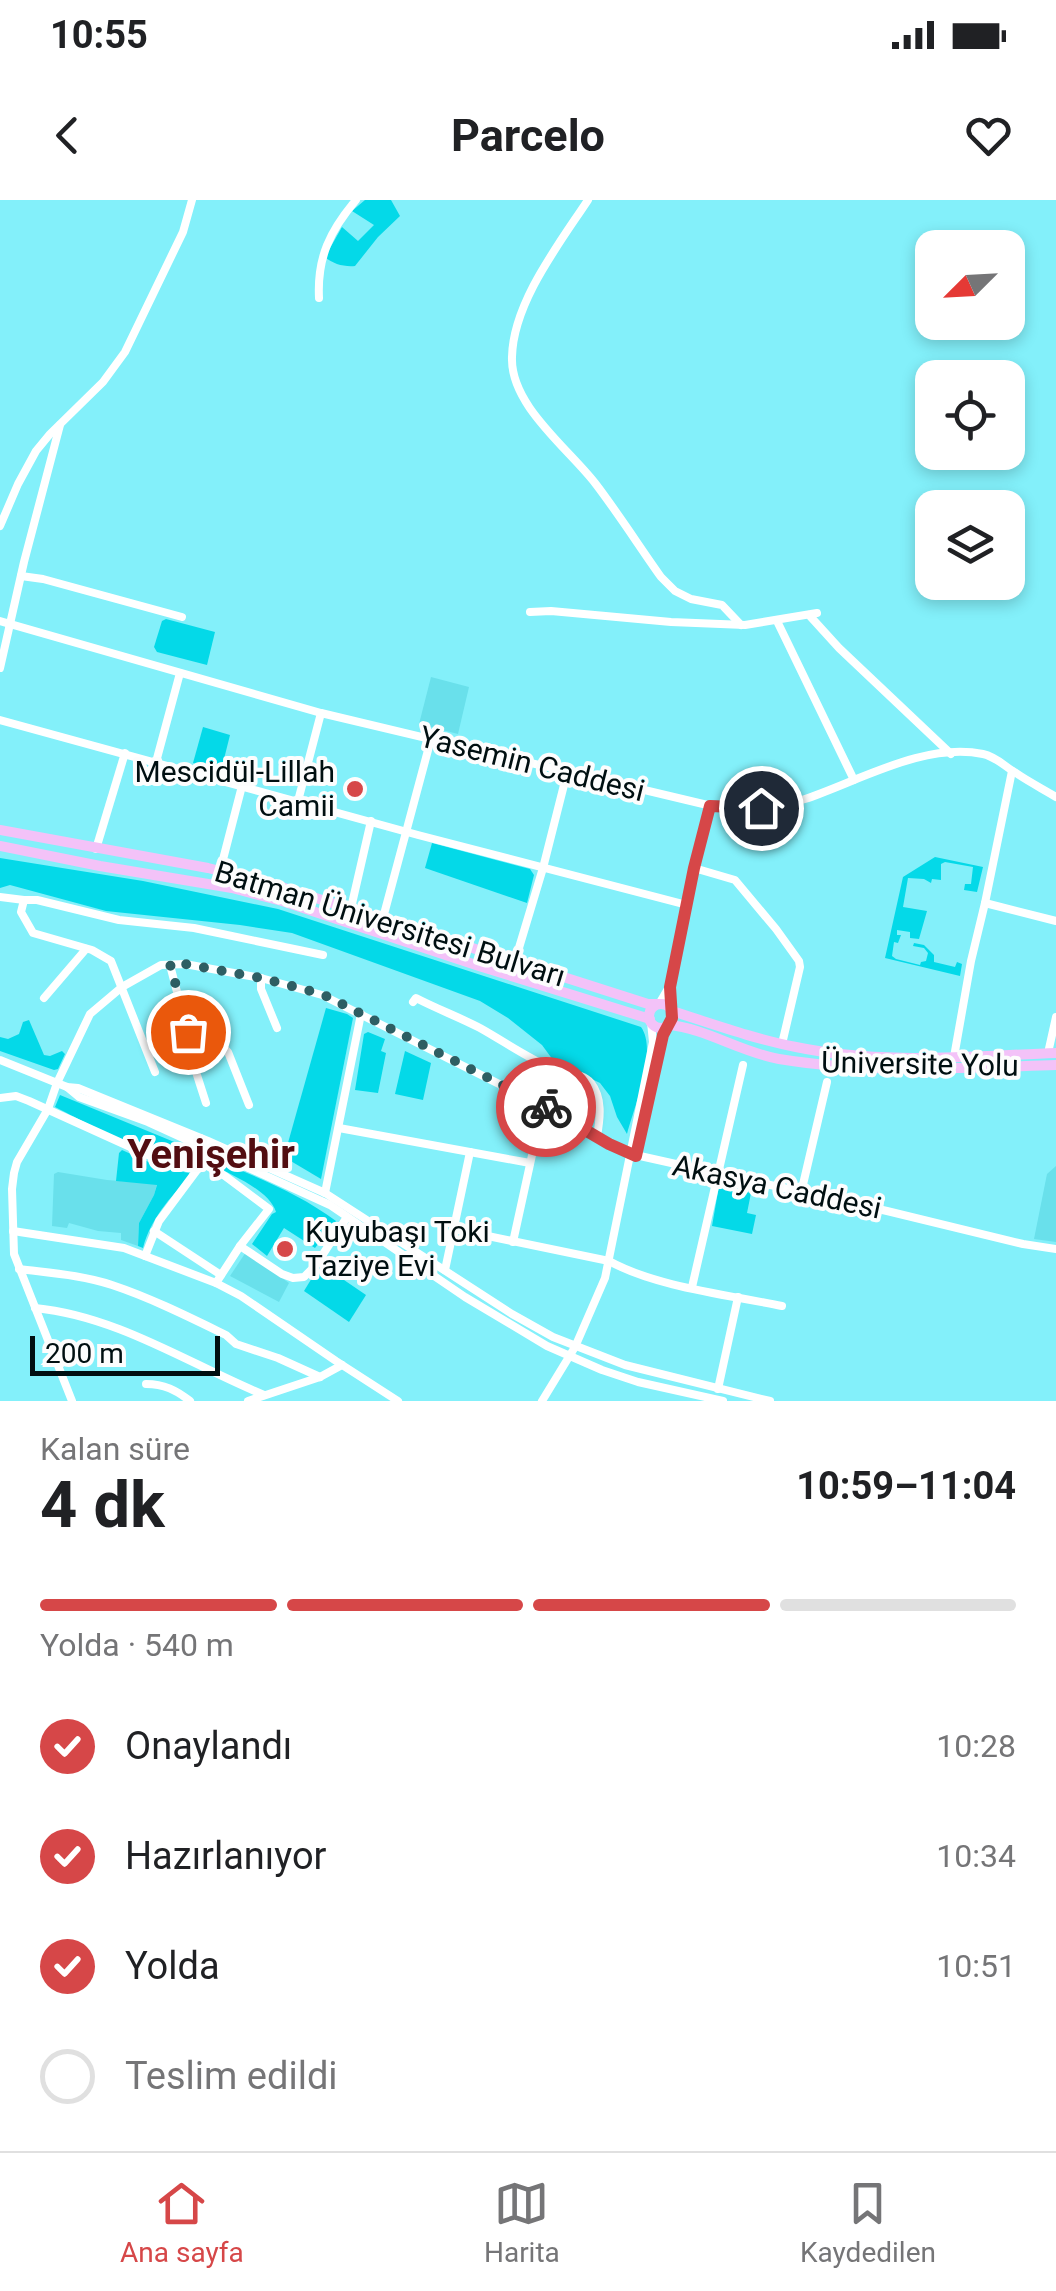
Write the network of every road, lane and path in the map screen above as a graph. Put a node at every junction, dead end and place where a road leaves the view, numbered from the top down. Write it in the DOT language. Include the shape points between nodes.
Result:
graph roads {
  1 [pos="192,200"];
  2 [pos="356,200"];
  3 [pos="588,200"];
  4 [pos="319,298"];
  5 [pos="60,424"];
  6 [pos="0,526"];
  7 [pos="21,576"];
  8 [pos="530,612"];
  9 [pos="182,618"];
  10 [pos="0,621"];
  11 [pos="777,621"];
  12 [pos="11,622"];
  13 [pos="741,625"];
  14 [pos="0,668"];
  15 [pos="180,673"];
  16 [pos="321,712"];
  17 [pos="0,720"];
  18 [pos="431,740"];
  19 [pos="125,753"];
  20 [pos="951,754"];
  21 [pos="156,762"];
  22 [pos="1012,771"];
  23 [pos="567,773"];
  24 [pos="854,780"];
  25 [pos="242,786"];
  26 [pos="1056,797"];
  27 [pos="298,801"];
  28 [pos="710,806"];
  29 [pos="371,820"];
  30 [pos="0,830"];
  31 [pos="407,831"];
  32 [pos="0,846"];
  33 [pos="96,849"];
  34 [pos="543,868"];
  35 [pos="694,868"];
  36 [pos="220,871"];
  37 [pos="0,897"];
  38 [pos="24,900"];
  39 [pos="986,903"];
  40 [pos="686,904"];
  41 [pos="351,908"];
  42 [pos="383,918"];
  43 [pos="1056,921"];
  44 [pos="86,949"];
  45 [pos="324,955"];
  46 [pos="515,961"];
  47 [pos="170,964"];
  48 [pos="261,978"];
  49 [pos="122,987"];
  50 [pos="670,987"];
  51 [pos="44,998"];
  52 [pos="413,1002"];
  53 [pos="659,1004"];
  54 [pos="672,1011"];
  55 [pos="361,1014"];
  56 [pos="1056,1017"];
  57 [pos="650,1021"];
  58 [pos="192,1025"];
  59 [pos="667,1026"];
  60 [pos="277,1028"];
  61 [pos="782,1044"];
  62 [pos="1052,1053"];
  63 [pos="954,1057"];
  64 [pos="0,1060"];
  65 [pos="743,1064"];
  66 [pos="1056,1064"];
  67 [pos="156,1072"];
  68 [pos="827,1082"];
  69 [pos="62,1085"];
  70 [pos="0,1098"];
  71 [pos="206,1103"];
  72 [pos="249,1105"];
  73 [pos="543,1106"];
  74 [pos="48,1110"];
  75 [pos="339,1128"];
  76 [pos="597,1136"];
  77 [pos="207,1145"];
  78 [pos="470,1152"];
  79 [pos="634,1155"];
  80 [pos="530,1164"];
  81 [pos="200,1166"];
  82 [pos="718,1175"];
  83 [pos="325,1193"];
  84 [pos="801,1194"];
  85 [pos="347,1217"];
  86 [pos="454,1230"];
  87 [pos="13,1231"];
  88 [pos="154,1231"];
  89 [pos="514,1242"];
  90 [pos="240,1246"];
  91 [pos="1056,1249"];
  92 [pos="145,1256"];
  93 [pos="609,1261"];
  94 [pos="19,1269"];
  95 [pos="445,1270"];
  96 [pos="219,1279"];
  97 [pos="692,1287"];
  98 [pos="738,1297"];
  99 [pos="782,1306"];
  100 [pos="35,1308"];
  101 [pos="572,1351"];
  102 [pos="342,1365"];
  103 [pos="320,1377"];
  104 [pos="146,1384"];
  105 [pos="718,1389"];
  106 [pos="264,1395"];
  107 [pos="392,1400"];
  108 [pos="72,1401"];
  109 [pos="190,1401"];
  110 [pos="248,1401"];
  111 [pos="542,1401"];
  112 [pos="724,1401"];
  113 [pos="770,1401"];
  1 -- 5 [label="street" via="125,352"];
  2 -- 4 [label="street" via="321,256"];
  3 -- 13 [label="street" via="518,321 514,376 532,411 592,480 661,578 691,599 722,604"];
  5 -- 6 [label="street" via="30,461"];
  5 -- 7 [label="street"];
  7 -- 9 [label="street"];
  7 -- 12 [label="street"];
  8 -- 13 [label="street"];
  10 -- 12 [label="street, Yasemin Caddesi"];
  11 -- 13 [label="street"];
  11 -- 20 [label="street" via="813,614"];
  11 -- 24 [label="street"];
  12 -- 14 [label="street"];
  12 -- 15 [label="street, Yasemin Caddesi"];
  15 -- 16 [label="street, Yasemin Caddesi"];
  15 -- 21 [label="street"];
  16 -- 18 [label="street, Yasemin Caddesi"];
  16 -- 27 [label="street"];
  17 -- 19 [label="street"];
  18 -- 23 [label="street, Yasemin Caddesi"];
  18 -- 31 [label="street"];
  19 -- 21 [label="street"];
  19 -- 33 [label="street"];
  20 -- 22 [label="street, Yasemin Caddesi" via="986,754"];
  20 -- 24 [label="street, Yasemin Caddesi" via="894,764"];
  21 -- 25 [label="street"];
  22 -- 26 [label="street, Yasemin Caddesi"];
  22 -- 39 [label="street"];
  23 -- 28 [label="street, Yasemin Caddesi"];
  23 -- 34 [label="street"];
  24 -- 28 [label="street, Yasemin Caddesi" via="761,808"];
  25 -- 27 [label="street"];
  25 -- 36 [label="street"];
  27 -- 29 [label="street"];
  28 -- 35 [label="street"];
  29 -- 31 [label="street"];
  29 -- 41 [label="street"];
  30 -- 33 [label="main road, Batman Üniversitesi Bulvarı"];
  31 -- 34 [label="street"];
  31 -- 42 [label="street"];
  32 -- 57 [label="main road" via="282,901"];
  33 -- 36 [label="main road, Batman Üniversitesi Bulvarı"];
  34 -- 40 [label="street"];
  34 -- 46 [label="street"];
  35 -- 40 [label="street"];
  35 -- 61 [label="street" via="735,880 798,962"];
  36 -- 41 [label="main road, Batman Üniversitesi Bulvarı"];
  37 -- 38 [label="street"];
  38 -- 44 [label="street" via="21,912 32,933"];
  38 -- 45 [label="street"];
  39 -- 43 [label="street"];
  39 -- 63 [label="street"];
  40 -- 50 [label="street"];
  41 -- 42 [label="main road, Batman Üniversitesi Bulvarı"];
  42 -- 46 [label="main road, Batman Üniversitesi Bulvarı"];
  44 -- 49 [label="street" via="111,960"];
  44 -- 51 [label="street"];
  46 -- 53 [label="main road, Batman Üniversitesi Bulvarı"];
  47 -- 48 [label="street, Akasya Caddesi"];
  47 -- 49 [label="street"];
  47 -- 58 [label="street"];
  48 -- 55 [label="street, Akasya Caddesi" via="322,994"];
  48 -- 60 [label="street"];
  49 -- 67 [label="street"];
  49 -- 69 [label="street" via="90,1014"];
  50 -- 53 [label="street"];
  50 -- 54 [label="street"];
  52 -- 76 [label="street" via="587,1080 599,1103"];
  53 -- 54 [label="main road"];
  53 -- 57 [label="main road"];
  54 -- 59 [label="main road"];
  54 -- 61 [label="main road"];
  55 -- 73 [label="street, Akasya Caddesi"];
  55 -- 75 [label="street"];
  56 -- 62 [label="street"];
  57 -- 59 [label="main road"];
  57 -- 79 [label="street" via="654,1042"];
  58 -- 71 [label="street" via="188,1056"];
  58 -- 72 [label="street" via="228,1052"];
  59 -- 66 [label="main road, Üniversite Yolu" via="774,1058 829,1066"];
  59 -- 79 [label="street"];
  61 -- 63 [label="main road" via="871,1057"];
  62 -- 63 [label="main road"];
  64 -- 69 [label="street"];
  65 -- 82 [label="street"];
  68 -- 84 [label="street"];
  69 -- 74 [label="street"];
  69 -- 77 [label="street"];
  70 -- 74 [label="street" via="16,1096"];
  73 -- 76 [label="street, Akasya Caddesi"];
  73 -- 80 [label="street"];
  74 -- 81 [label="street" via="159,1160"];
  74 -- 87 [label="street" via="17,1162"];
  75 -- 78 [label="street"];
  75 -- 83 [label="street"];
  76 -- 79 [label="street, Akasya Caddesi"];
  77 -- 81 [label="street"];
  77 -- 83 [label="street"];
  77 -- 85 [label="street"];
  78 -- 80 [label="street"];
  78 -- 86 [label="street"];
  79 -- 82 [label="street, Akasya Caddesi"];
  79 -- 93 [label="street"];
  80 -- 89 [label="street"];
  81 -- 88 [label="street"];
  81 -- 90 [label="street" via="269,1209"];
  82 -- 84 [label="street, Akasya Caddesi"];
  82 -- 97 [label="street"];
  83 -- 95 [label="street"];
  84 -- 91 [label="street, Akasya Caddesi"];
  85 -- 90 [label="street" via="304,1277 282,1274"];
  85 -- 101 [label="street" via="514,1327"];
  86 -- 89 [label="street"];
  86 -- 95 [label="street"];
  87 -- 92 [label="street"];
  87 -- 94 [label="street"];
  88 -- 92 [label="street"];
  88 -- 96 [label="street"];
  89 -- 93 [label="street"];
  90 -- 96 [label="street"];
  92 -- 96 [label="street"];
  93 -- 97 [label="street"];
  93 -- 101 [label="street"];
  94 -- 100 [label="street"];
  94 -- 103 [label="street" via="124,1289"];
  95 -- 101 [label="street"];
  96 -- 102 [label="street"];
  97 -- 98 [label="street"];
  98 -- 99 [label="street"];
  98 -- 105 [label="street"];
  100 -- 106 [label="street" via="107,1324"];
  100 -- 108 [label="street"];
  101 -- 105 [label="street"];
  101 -- 111 [label="street"];
  101 -- 112 [label="street" via="638,1382"];
  102 -- 103 [label="street"];
  102 -- 107 [label="street"];
  103 -- 106 [label="street"];
  104 -- 109 [label="street" via="160,1384"];
  105 -- 113 [label="street"];
  106 -- 110 [label="street"];
}
